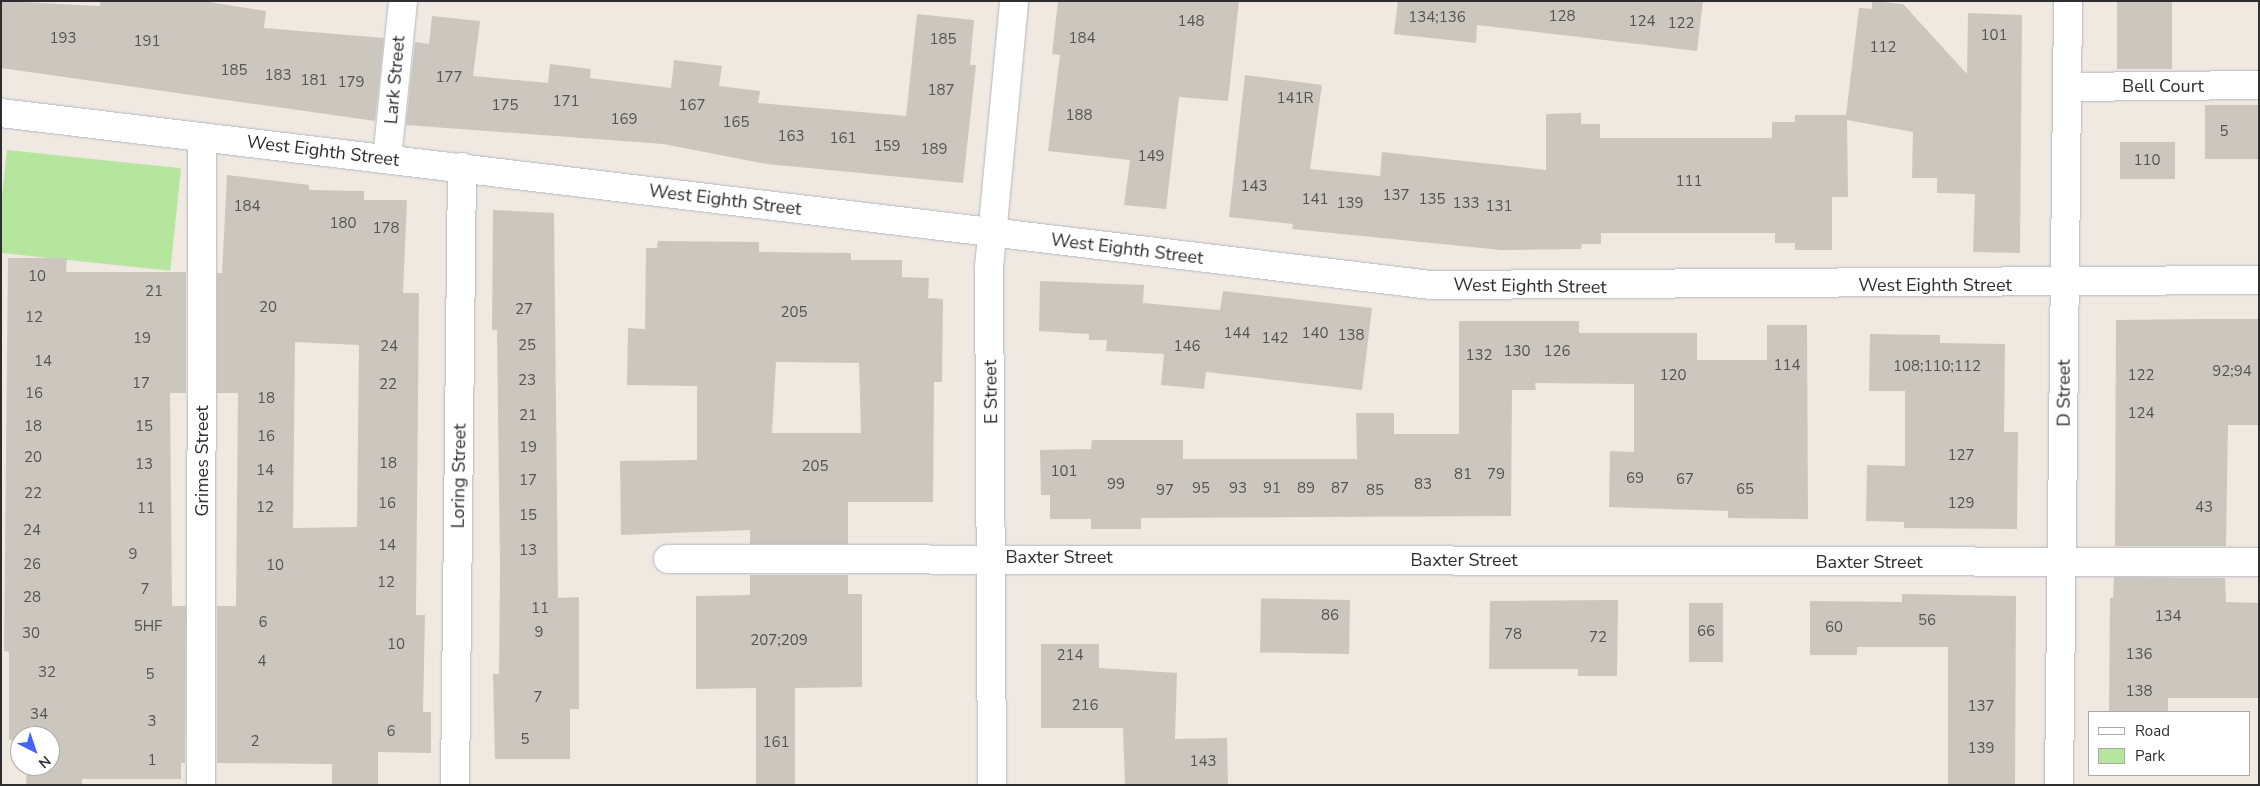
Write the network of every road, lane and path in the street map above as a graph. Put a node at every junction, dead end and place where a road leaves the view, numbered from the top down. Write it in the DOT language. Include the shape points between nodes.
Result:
graph roads {
  1 [pos="403,1"];
  2 [pos="1014,1"];
  3 [pos="2068,1"];
  4 [pos="2259,85"];
  5 [pos="2067,87"];
  6 [pos="1,113"];
  7 [pos="202,137"];
  8 [pos="388,159"];
  9 [pos="462,168"];
  10 [pos="990,233"];
  11 [pos="2259,280"];
  12 [pos="2064,284"];
  13 [pos="993,557"];
  14 [pos="668,559"];
  15 [pos="2259,562"];
  16 [pos="2064,563"];
  17 [pos="201,785"];
  18 [pos="455,785"];
  19 [pos="992,785"];
  20 [pos="2059,785"];
  1 -- 8 [label="street, Lark Street"];
  2 -- 10 [label="street, E Street"];
  3 -- 5 [label="street, D Street"];
  4 -- 5 [label="street, Bell Court"];
  5 -- 12 [label="street, D Street"];
  6 -- 7 [label="street, West Eighth Street"];
  7 -- 8 [label="street, West Eighth Street"];
  7 -- 17 [label="street, Grimes Street"];
  8 -- 9 [label="street, West Eighth Street"];
  9 -- 10 [label="street, West Eighth Street"];
  9 -- 18 [label="street, Loring Street"];
  10 -- 12 [label="street, West Eighth Street" via="1431,285"];
  10 -- 13 [label="street, E Street"];
  11 -- 12 [label="street, West Eighth Street"];
  12 -- 16 [label="street, D Street"];
  13 -- 14 [label="street, Baxter Street"];
  13 -- 16 [label="street, Baxter Street"];
  13 -- 19 [label="street, E Street"];
  15 -- 16 [label="street, Baxter Street"];
  16 -- 20 [label="street, D Street"];
}
